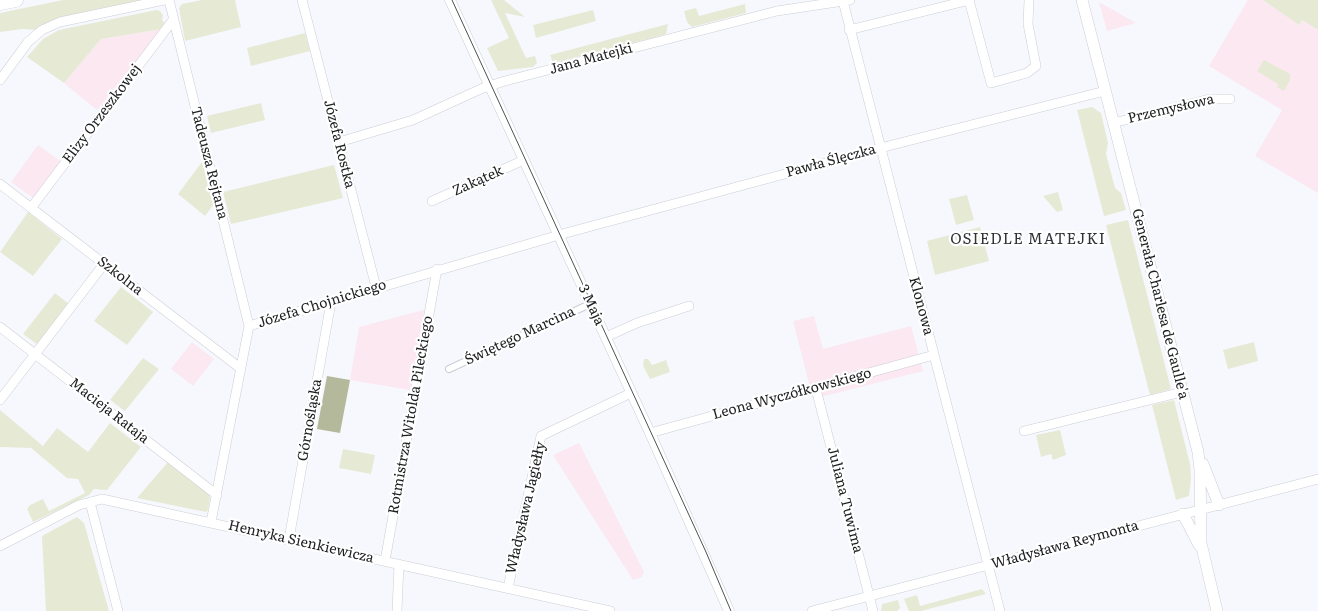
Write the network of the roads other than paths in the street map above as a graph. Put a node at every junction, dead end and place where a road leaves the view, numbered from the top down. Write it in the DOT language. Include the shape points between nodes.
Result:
graph roads {
  1 [pos="16,0"];
  2 [pos="164,0"];
  3 [pos="169,0"];
  4 [pos="302,0"];
  5 [pos="450,0"];
  6 [pos="970,0"];
  7 [pos="1029,0"];
  8 [pos="1082,0"];
  9 [pos="846,1"];
  10 [pos="0,3"];
  11 [pos="173,20"];
  12 [pos="849,30"];
  13 [pos="0,80"];
  14 [pos="490,86"];
  15 [pos="1105,91"];
  16 [pos="1230,99"];
  17 [pos="1113,123"];
  18 [pos="339,142"];
  19 [pos="880,148"];
  20 [pos="524,160"];
  21 [pos="0,184"];
  22 [pos="432,201"];
  23 [pos="31,208"];
  24 [pos="559,235"];
  25 [pos="104,264"];
  26 [pos="437,269"];
  27 [pos="376,287"];
  28 [pos="331,302"];
  29 [pos="590,304"];
  30 [pos="690,306"];
  31 [pos="249,326"];
  32 [pos="0,327"];
  33 [pos="606,337"];
  34 [pos="35,354"];
  35 [pos="934,355"];
  36 [pos="240,368"];
  37 [pos="449,369"];
  38 [pos="816,389"];
  39 [pos="1182,392"];
  40 [pos="631,393"];
  41 [pos="0,400"];
  42 [pos="1024,431"];
  43 [pos="650,433"];
  44 [pos="1198,452"];
  45 [pos="1318,479"];
  46 [pos="217,494"];
  47 [pos="90,502"];
  48 [pos="1219,505"];
  49 [pos="1201,509"];
  50 [pos="1183,514"];
  51 [pos="211,522"];
  52 [pos="288,539"];
  53 [pos="0,546"];
  54 [pos="1203,554"];
  55 [pos="386,561"];
  56 [pos="399,564"];
  57 [pos="988,565"];
  58 [pos="508,588"];
  59 [pos="869,595"];
  60 [pos="118,611"];
  61 [pos="397,611"];
  62 [pos="610,611"];
  63 [pos="729,611"];
  64 [pos="812,611"];
  65 [pos="873,611"];
  66 [pos="1000,611"];
  67 [pos="1217,611"];
  1 -- 10 [label="main road"];
  2 -- 13 [label="street" via="60,22 42,30 28,42"];
  3 -- 11 [label="street, Tadeusza Rejtana"];
  4 -- 18 [label="street, Józefa Rostka"];
  5 -- 14 [label="street, 3 Maja"];
  6 -- 7 [label="street" via="991,82 1027,73 1036,66 1028,24"];
  6 -- 12 [label="street"];
  8 -- 15 [label="main road, Generała Charlesa de Gaulle'a"];
  9 -- 12 [label="street, Klonowa"];
  9 -- 14 [label="street, Jana Matejki" via="777,11"];
  11 -- 23 [label="street, Elizy Orzeszkowej"];
  11 -- 31 [label="street, Tadeusza Rejtana"];
  12 -- 19 [label="street, Klonowa"];
  14 -- 18 [label="street, Jana Matejki" via="414,120"];
  14 -- 20 [label="street, 3 Maja"];
  15 -- 17 [label="main road, Generała Charlesa de Gaulle'a"];
  15 -- 19 [label="street, Pawła Ślęczka"];
  16 -- 17 [label="street, Przemysłowa" via="1210,99"];
  17 -- 39 [label="main road, Generała Charlesa de Gaulle'a"];
  18 -- 27 [label="street, Józefa Rostka"];
  19 -- 24 [label="street, Pawła Ślęczka"];
  19 -- 35 [label="street, Klonowa"];
  20 -- 22 [label="street, Zakątek"];
  20 -- 24 [label="street, 3 Maja"];
  21 -- 23 [label="street, Szkolna"];
  23 -- 25 [label="street, Szkolna"];
  24 -- 26 [label="street, Józefa Chojnickiego"];
  24 -- 29 [label="street, 3 Maja"];
  25 -- 34 [label="street"];
  25 -- 36 [label="street, Szkolna"];
  26 -- 27 [label="street, Józefa Chojnickiego"];
  26 -- 55 [label="street, Rotmistrza Witolda Pileckiego"];
  27 -- 28 [label="street, Józefa Chojnickiego"];
  28 -- 31 [label="street, Józefa Chojnickiego"];
  28 -- 52 [label="street, Górnośląska"];
  29 -- 33 [label="street, 3 Maja"];
  29 -- 37 [label="street, Świętego Marcina"];
  30 -- 33 [label="street"];
  31 -- 36 [label="street, Józefa Chojnickiego"];
  32 -- 34 [label="street, Macieja Rataja"];
  33 -- 40 [label="street, 3 Maja"];
  34 -- 41 [label="street"];
  34 -- 46 [label="street, Macieja Rataja"];
  35 -- 38 [label="street, Leona Wyczółkowskiego"];
  35 -- 57 [label="street, Klonowa"];
  36 -- 46 [label="street, Józefa Chojnickiego"];
  38 -- 43 [label="street, Leona Wyczółkowskiego"];
  38 -- 59 [label="street, Juliana Tuwima"];
  39 -- 42 [label="street"];
  39 -- 44 [label="main road, Generała Charlesa de Gaulle'a"];
  40 -- 43 [label="street, 3 Maja"];
  40 -- 58 [label="street, Władysława Jagiełły" via="541,436"];
  43 -- 63 [label="street, 3 Maja"];
  44 -- 48 [label="main road"];
  44 -- 49 [label="main road, Generała Charlesa de Gaulle'a"];
  45 -- 48 [label="street, Władysława Reymonta"];
  46 -- 51 [label="street, Józefa Chojnickiego"];
  47 -- 51 [label="street, Henryka Sienkiewicza" via="102,499 115,501"];
  47 -- 53 [label="street, Henryka Sienkiewicza"];
  47 -- 60 [label="street"];
  48 -- 49 [label="street, Władysława Reymonta"];
  49 -- 50 [label="street, Władysława Reymonta"];
  49 -- 54 [label="main road, Generała Charlesa de Gaulle'a"];
  50 -- 54 [label="main road"];
  50 -- 57 [label="street, Władysława Reymonta"];
  51 -- 52 [label="street, Henryka Sienkiewicza"];
  52 -- 55 [label="street, Henryka Sienkiewicza"];
  54 -- 67 [label="main road, Generała Charlesa de Gaulle'a"];
  55 -- 56 [label="street, Henryka Sienkiewicza"];
  56 -- 58 [label="street, Henryka Sienkiewicza"];
  56 -- 61 [label="street"];
  57 -- 59 [label="street, Władysława Reymonta"];
  57 -- 66 [label="street, Klonowa"];
  58 -- 62 [label="street, Henryka Sienkiewicza"];
  59 -- 64 [label="street, Władysława Reymonta"];
  59 -- 65 [label="street, Juliana Tuwima"];
}
